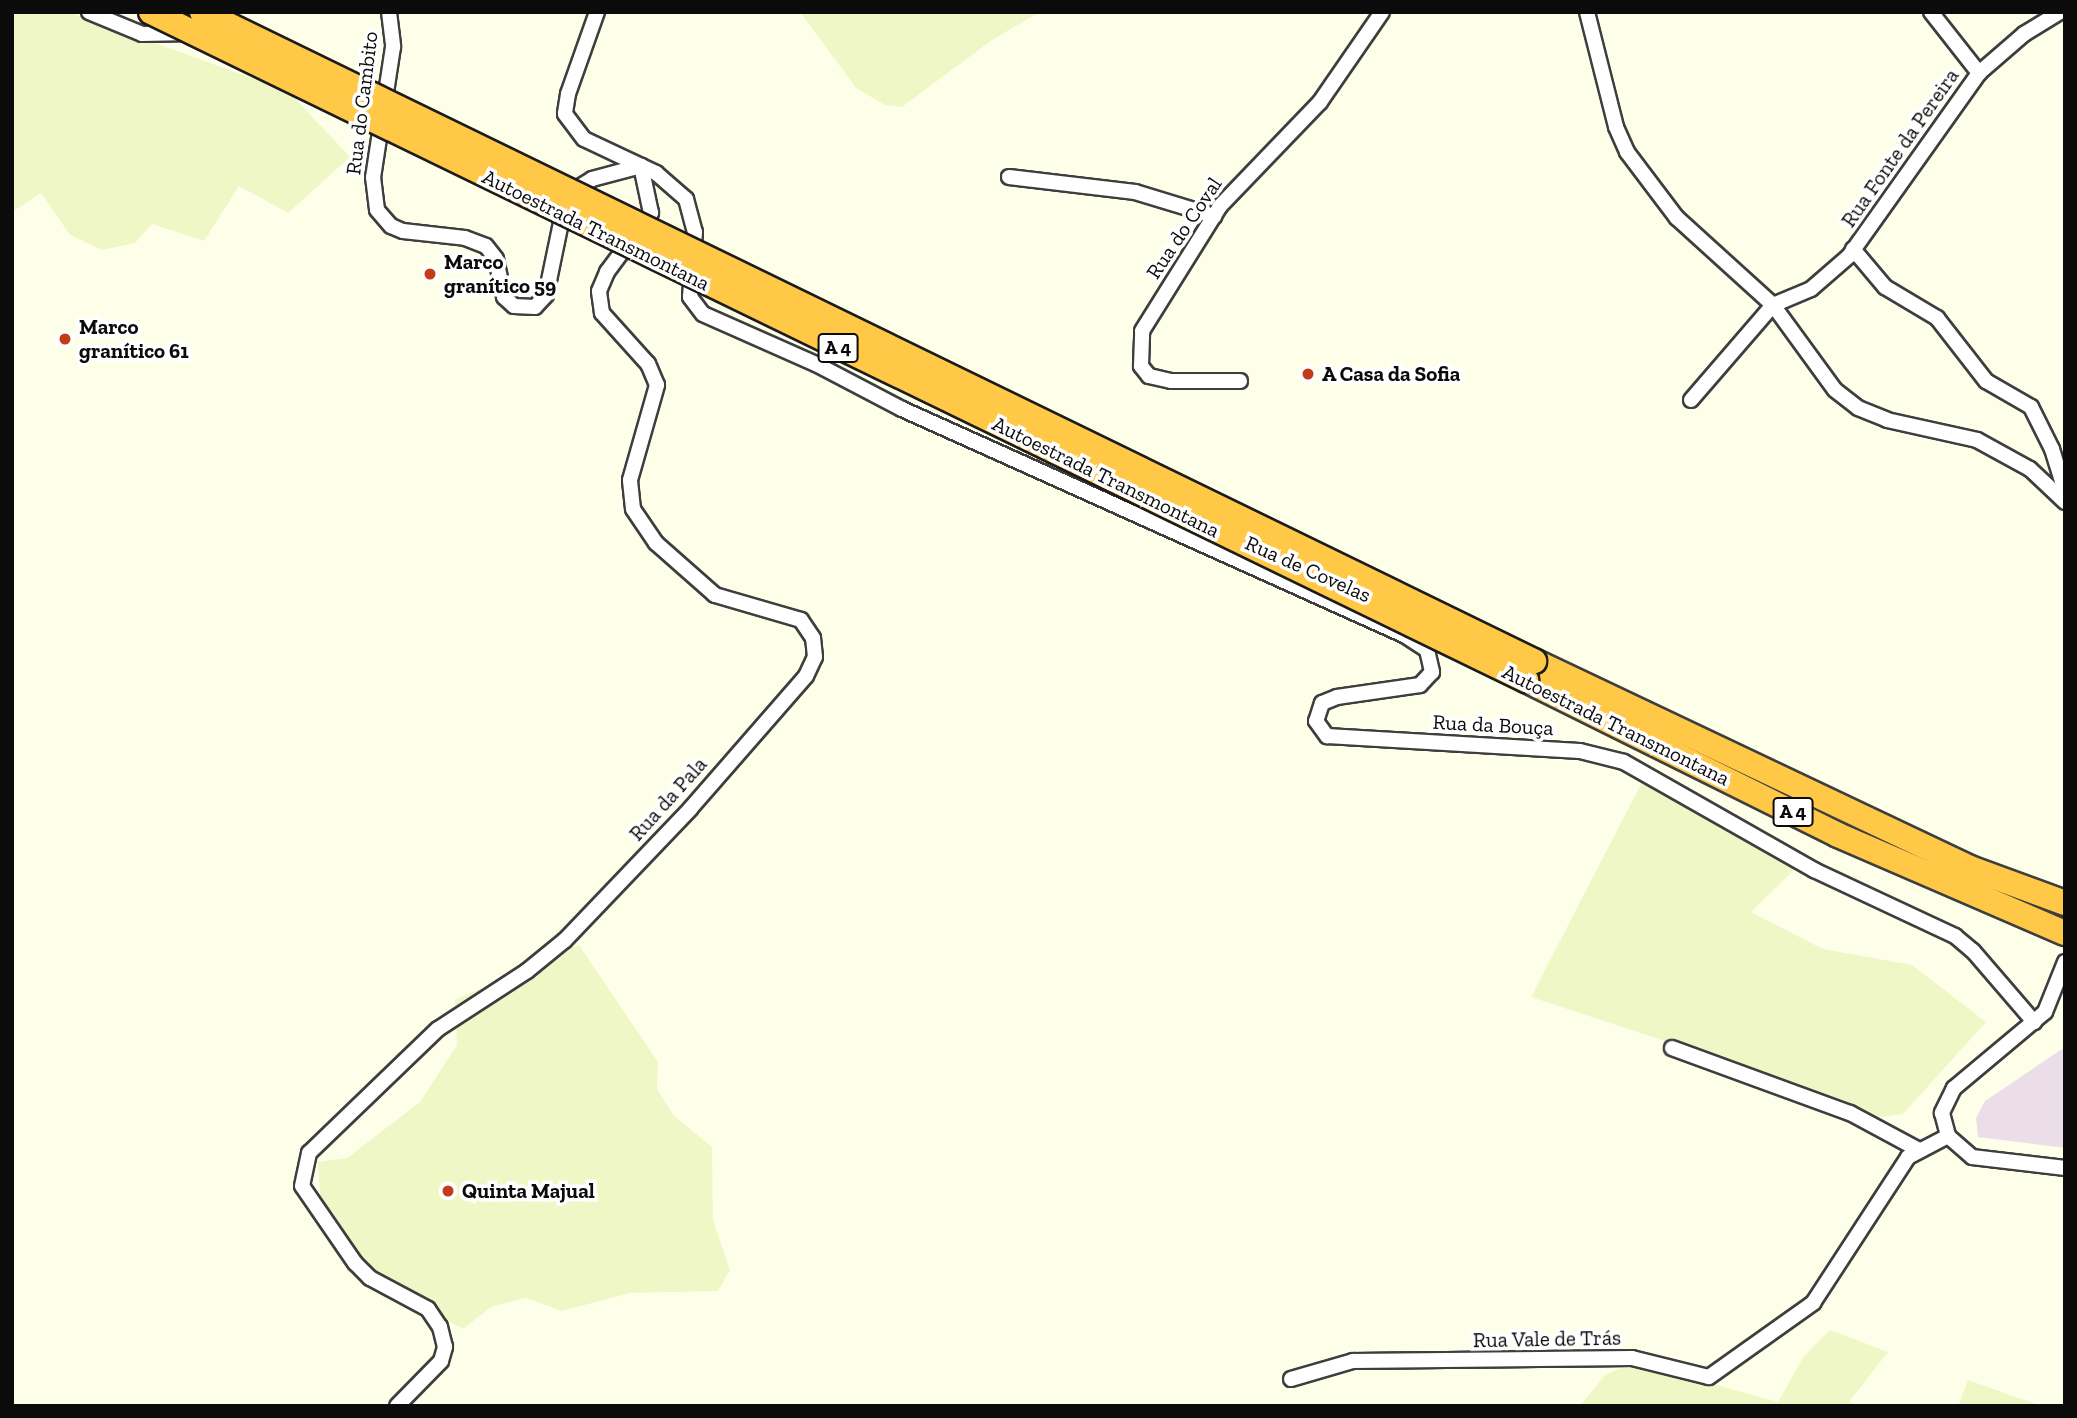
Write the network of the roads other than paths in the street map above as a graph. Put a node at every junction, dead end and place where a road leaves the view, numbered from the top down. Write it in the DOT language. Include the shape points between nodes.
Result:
graph roads {
  1 [pos="89,12"];
  2 [pos="151,12"];
  3 [pos="202,12"];
  4 [pos="231,12"];
  5 [pos="389,12"];
  6 [pos="597,12"];
  7 [pos="1382,12"];
  8 [pos="1587,12"];
  9 [pos="1931,12"];
  10 [pos="2060,12"];
  11 [pos="1979,73"];
  12 [pos="641,166"];
  13 [pos="1009,177"];
  14 [pos="1213,216"];
  15 [pos="1853,249"];
  16 [pos="1773,305"];
  17 [pos="1240,381"];
  18 [pos="1691,400"];
  19 [pos="2065,491"];
  20 [pos="2065,502"];
  21 [pos="1404,635"];
  22 [pos="1530,670"];
  23 [pos="2065,903"];
  24 [pos="2065,933"];
  25 [pos="2063,968"];
  26 [pos="2034,1022"];
  27 [pos="1672,1048"];
  28 [pos="1948,1136"];
  29 [pos="1917,1149"];
  30 [pos="2065,1168"];
  31 [pos="1291,1379"];
  32 [pos="397,1406"];
  1 -- 4 [label="street" via="142,34 173,37 206,27"];
  2 -- 22 [label="highway, Autoestrada Transmontana / A 4, bridge"];
  3 -- 22 [label="highway, Autoestrada Transmontana / A 4, bridge"];
  5 -- 12 [label="street, Rua do Cambito" via="394,39 373,177 377,210 391,226 403,231 465,238 486,246 496,259 504,297 514,306 536,307 546,295 565,203 573,191 592,179"];
  6 -- 12 [label="street, Rua de Covelas" via="570,86 565,114 584,139"];
  7 -- 14 [label="street, Rua do Coval" via="1326,95"];
  8 -- 16 [label="street" via="1614,120 1627,152 1677,218"];
  9 -- 11 [label="street"];
  10 -- 11 [label="street, Rua Fonte da Pereira" via="2024,34"];
  11 -- 15 [label="street, Rua Fonte da Pereira"];
  12 -- 21 [label="street, Rua de Covelas" via="670,182 690,207 695,232 690,298 710,319"];
  12 -- 32 [label="street, Rua da Pala" via="651,213 607,272 599,291 602,313 648,364 657,385 629,480 633,509 652,539 715,595 801,620 813,638 815,657 806,676 690,809 565,940 434,1033 309,1153 302,1186 355,1263 370,1278 425,1307 440,1327 445,1347 441,1361"];
  13 -- 14 [label="street" via="1135,192"];
  14 -- 17 [label="street, Rua do Coval" via="1146,322 1140,336 1142,366 1145,374 1165,380"];
  15 -- 16 [label="street, Rua Fonte da Pereira" via="1811,289"];
  15 -- 19 [label="street" via="1885,287 1937,318 1986,381 2031,407 2052,449"];
  16 -- 18 [label="street"];
  16 -- 20 [label="street" via="1846,401 1887,419 1977,440 2030,469"];
  21 -- 26 [label="street, Rua da Bouça" via="1431,657 1427,681 1415,687 1326,700 1316,716 1323,733 1338,738 1580,751 1616,759 1814,870 1955,936"];
  22 -- 23 [label="highway, Autoestrada Transmontana / A 4" via="1970,868"];
  22 -- 24 [label="highway, Autoestrada Transmontana / A 4" via="1838,835"];
  25 -- 26 [label="street" via="2049,1007"];
  26 -- 28 [label="street" via="1950,1093 1942,1113"];
  27 -- 29 [label="street" via="1857,1116"];
  28 -- 29 [label="street"];
  28 -- 30 [label="street" via="1964,1153 1980,1160"];
  29 -- 31 [label="street, Rua Vale de Trás" via="1813,1303 1709,1377 1632,1358 1353,1362"];
}
